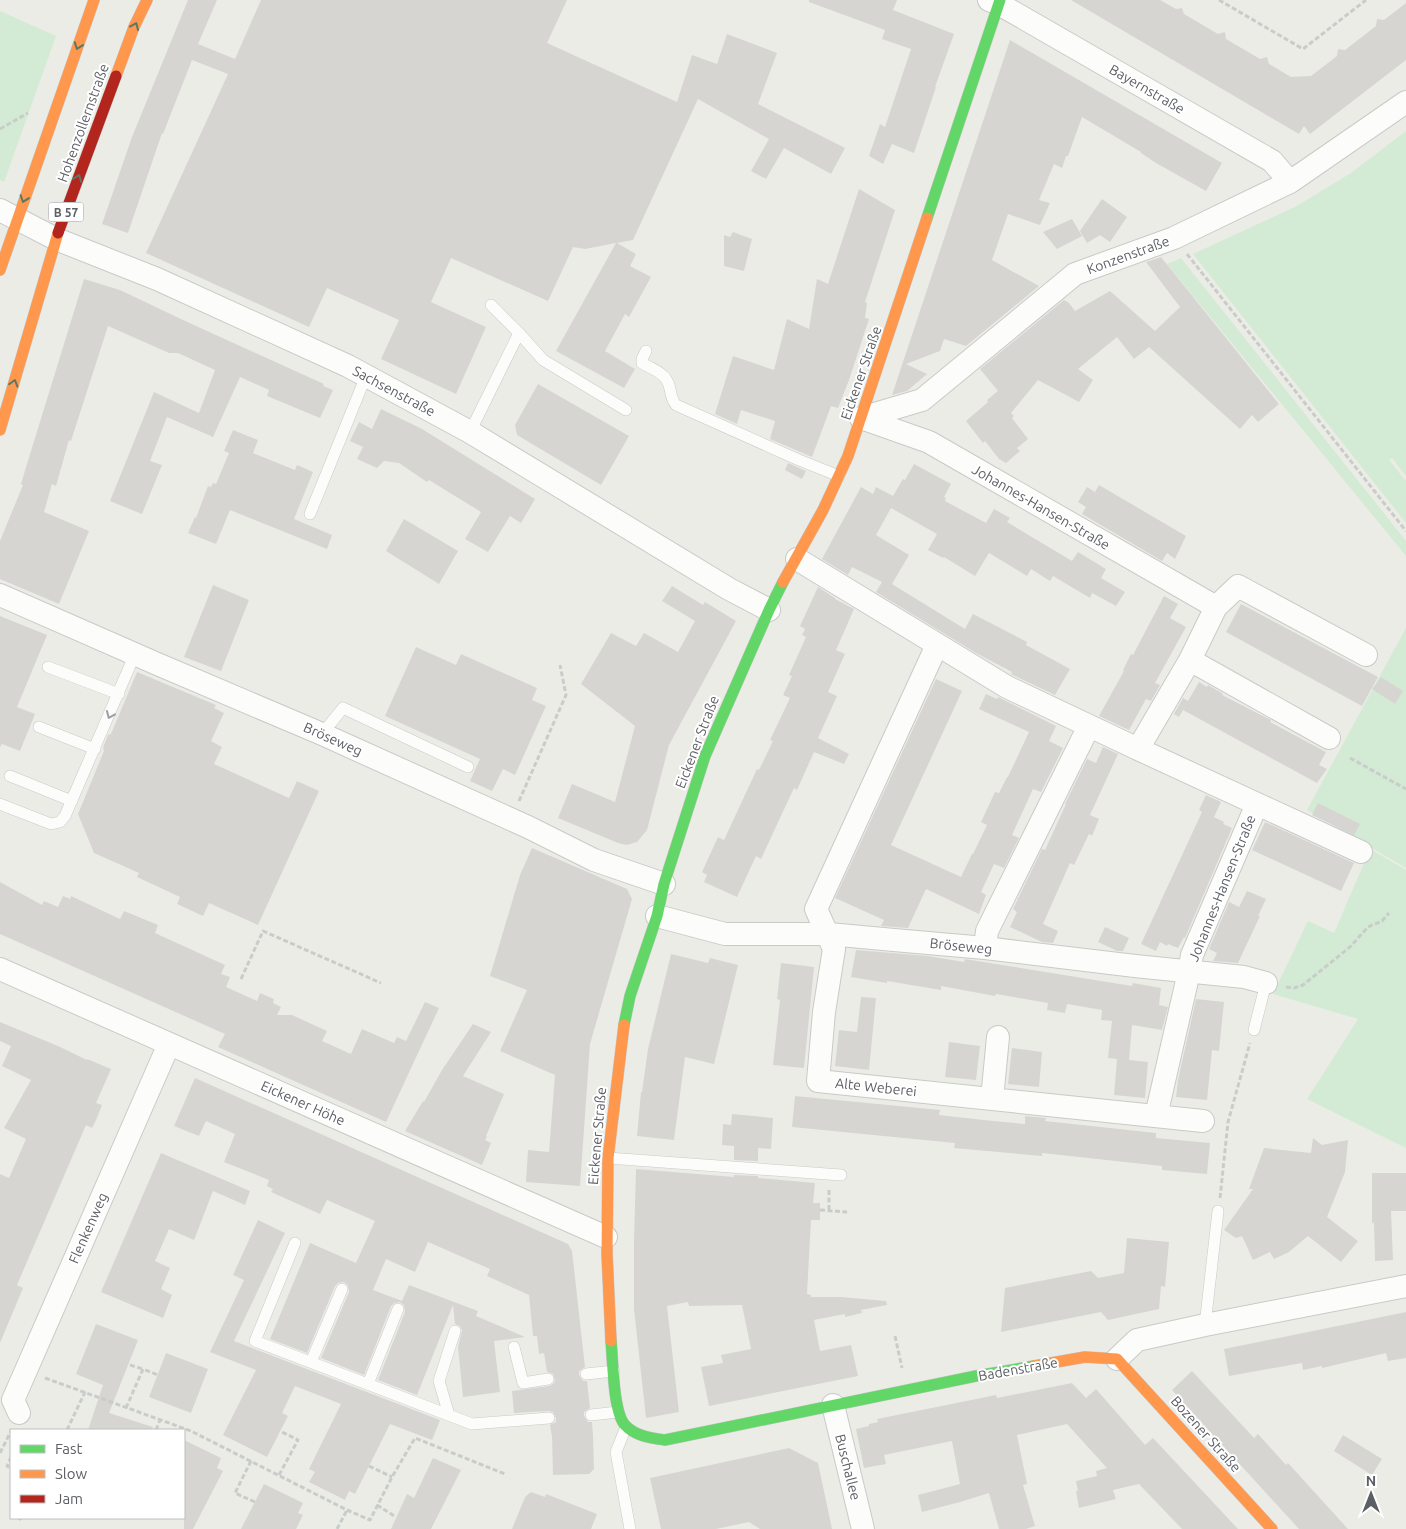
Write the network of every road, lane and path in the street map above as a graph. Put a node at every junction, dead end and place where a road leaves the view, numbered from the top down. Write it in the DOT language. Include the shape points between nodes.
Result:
graph roads {
  1 [pos="94,0"];
  2 [pos="147,0"];
  3 [pos="1219,0"];
  4 [pos="1366,0"];
  5 [pos="996,1"];
  6 [pos="1406,102"];
  7 [pos="1290,182"];
  8 [pos="9,214"];
  9 [pos="1174,238"];
  10 [pos="56,239"];
  11 [pos="0,270"];
  12 [pos="491,305"];
  13 [pos="519,333"];
  14 [pos="646,351"];
  15 [pos="366,376"];
  16 [pos="626,410"];
  17 [pos="861,418"];
  18 [pos="0,430"];
  19 [pos="470,432"];
  20 [pos="839,476"];
  21 [pos="310,514"];
  22 [pos="1406,531"];
  23 [pos="797,558"];
  24 [pos="0,595"];
  25 [pos="1216,607"];
  26 [pos="769,610"];
  27 [pos="937,645"];
  28 [pos="135,654"];
  29 [pos="1366,656"];
  30 [pos="1190,660"];
  31 [pos="560,665"];
  32 [pos="48,667"];
  33 [pos="119,694"];
  34 [pos="1089,726"];
  35 [pos="39,727"];
  36 [pos="322,734"];
  37 [pos="1330,738"];
  38 [pos="95,750"];
  39 [pos="1138,750"];
  40 [pos="1350,758"];
  41 [pos="468,767"];
  42 [pos="10,776"];
  43 [pos="1406,789"];
  44 [pos="72,801"];
  45 [pos="0,804"];
  46 [pos="1257,804"];
  47 [pos="511,819"];
  48 [pos="1361,852"];
  49 [pos="664,884"];
  50 [pos="1389,913"];
  51 [pos="657,916"];
  52 [pos="828,934"];
  53 [pos="985,948"];
  54 [pos="0,969"];
  55 [pos="1189,972"];
  56 [pos="241,979"];
  57 [pos="381,983"];
  58 [pos="1276,985"];
  59 [pos="1254,1030"];
  60 [pos="998,1037"];
  61 [pos="169,1044"];
  62 [pos="992,1099"];
  63 [pos="1156,1116"];
  64 [pos="1202,1120"];
  65 [pos="608,1158"];
  66 [pos="829,1174"];
  67 [pos="842,1175"];
  68 [pos="820,1210"];
  69 [pos="828,1210"];
  70 [pos="1218,1211"];
  71 [pos="847,1212"];
  72 [pos="606,1237"];
  73 [pos="295,1243"];
  74 [pos="1406,1286"];
  75 [pos="342,1289"];
  76 [pos="398,1309"];
  77 [pos="1206,1325"];
  78 [pos="455,1331"];
  79 [pos="895,1336"];
  80 [pos="514,1346"];
  81 [pos="1117,1359"];
  82 [pos="311,1362"];
  83 [pos="130,1365"];
  84 [pos="143,1369"];
  85 [pos="26,1371"];
  86 [pos="614,1371"];
  87 [pos="902,1371"];
  88 [pos="586,1374"];
  89 [pos="158,1375"];
  90 [pos="548,1379"];
  91 [pos="368,1384"];
  92 [pos="85,1392"];
  93 [pos="833,1405"];
  94 [pos="126,1408"];
  95 [pos="19,1412"];
  96 [pos="618,1412"];
  97 [pos="591,1414"];
  98 [pos="450,1415"];
  99 [pos="549,1418"];
  100 [pos="160,1420"];
  101 [pos="626,1427"];
  102 [pos="67,1429"];
  103 [pos="156,1429"];
  104 [pos="185,1429"];
  105 [pos="185,1429"];
  106 [pos="280,1431"];
  107 [pos="251,1461"];
  108 [pos="369,1466"];
  109 [pos="505,1474"];
  110 [pos="279,1476"];
  111 [pos="392,1477"];
  112 [pos="255,1502"];
  113 [pos="377,1506"];
  114 [pos="347,1510"];
  115 [pos="396,1517"];
  116 [pos="337,1529"];
  117 [pos="630,1529"];
  118 [pos="863,1529"];
  119 [pos="1272,1529"];
  1 -- 8 [label="street, one-way"];
  10 -- 2 [label="street, Hohenzollernstraße / B 57, one-way" via="134,27"];
  3 -- 4 [label="path" via="1303,49"];
  5 -- 7 [label="street, Bayernstraße" via="1272,161"];
  5 -- 17 [label="street, Eickener Straße"];
  6 -- 7 [label="street, Konzenstraße"];
  7 -- 9 [label="street, Konzenstraße"];
  8 -- 10 [label="street, Sachsenstraße"];
  8 -- 11 [label="street"];
  9 -- 17 [label="street, Konzenstraße" via="1075,274 922,400"];
  9 -- 22 [label="path"];
  10 -- 15 [label="street, Sachsenstraße" via="157,279"];
  18 -- 10 [label="street, Hohenzollernstraße / B 57, one-way"];
  12 -- 13 [label="lane"];
  13 -- 16 [label="lane" via="543,360"];
  13 -- 19 [label="lane"];
  14 -- 20 [label="lane" via="642,362 667,380 676,405"];
  15 -- 19 [label="street, Sachsenstraße"];
  15 -- 21 [label="lane"];
  17 -- 20 [label="street, Eickener Straße"];
  17 -- 25 [label="street, Johannes-Hansen-Straße" via="929,442"];
  19 -- 26 [label="street, Sachsenstraße"];
  20 -- 23 [label="street, Eickener Straße"];
  23 -- 26 [label="street, Eickener Straße"];
  23 -- 27 [label="street, Johannes-Hansen-Straße"];
  24 -- 28 [label="street, Bröseweg"];
  25 -- 29 [label="street" via="1238,586"];
  25 -- 30 [label="street"];
  26 -- 49 [label="street, Eickener Straße" via="705,756"];
  27 -- 34 [label="street, Johannes-Hansen-Straße" via="1007,688"];
  27 -- 52 [label="street" via="816,909"];
  28 -- 33 [label="lane"];
  28 -- 36 [label="street, Bröseweg"];
  30 -- 37 [label="street"];
  30 -- 39 [label="street"];
  31 -- 47 [label="path" via="566,694"];
  32 -- 33 [label="lane"];
  33 -- 38 [label="lane, one-way"];
  34 -- 39 [label="street, Johannes-Hansen-Straße"];
  34 -- 53 [label="street" via="987,931"];
  35 -- 38 [label="lane"];
  36 -- 41 [label="lane" via="343,708"];
  36 -- 47 [label="street, Bröseweg"];
  38 -- 44 [label="lane"];
  39 -- 46 [label="street, Johannes-Hansen-Straße"];
  40 -- 43 [label="path"];
  42 -- 44 [label="lane"];
  44 -- 45 [label="lane" via="60,822 50,824"];
  46 -- 48 [label="street, Johannes-Hansen-Straße"];
  46 -- 55 [label="street, Johannes-Hansen-Straße" via="1192,954"];
  47 -- 49 [label="street, Bröseweg" via="594,860"];
  49 -- 51 [label="street, Eickener Straße"];
  50 -- 58 [label="path" via="1368,927 1350,947 1303,984 1294,988"];
  51 -- 52 [label="street, Bröseweg" via="725,934"];
  51 -- 65 [label="street, Eickener Straße" via="630,996"];
  52 -- 53 [label="street, Bröseweg"];
  52 -- 62 [label="street, Alte Weberei" via="834,949 818,1081"];
  53 -- 55 [label="street, Bröseweg"];
  54 -- 61 [label="street, Eickener Höhe"];
  55 -- 58 [label="street, Bröseweg" via="1244,977"];
  55 -- 63 [label="street"];
  56 -- 57 [label="path" via="263,931"];
  58 -- 59 [label="lane"];
  59 -- 70 [label="path" via="1228,1122"];
  60 -- 62 [label="street"];
  61 -- 72 [label="street, Eickener Höhe"];
  61 -- 85 [label="street, Flenkenweg"];
  62 -- 63 [label="street, Alte Weberei"];
  63 -- 64 [label="street, Alte Weberei"];
  65 -- 66 [label="lane"];
  65 -- 72 [label="street, Eickener Straße"];
  66 -- 67 [label="lane"];
  66 -- 69 [label="path"];
  68 -- 69 [label="path"];
  69 -- 71 [label="path"];
  70 -- 77 [label="lane"];
  72 -- 86 [label="street, Eickener Straße"];
  73 -- 82 [label="lane" via="255,1341"];
  74 -- 77 [label="street"];
  75 -- 82 [label="lane"];
  76 -- 91 [label="lane"];
  77 -- 81 [label="street" via="1137,1340"];
  78 -- 98 [label="lane" via="439,1380"];
  79 -- 87 [label="path"];
  80 -- 90 [label="lane" via="523,1382"];
  81 -- 93 [label="street, Badenstraße" via="1085,1357"];
  81 -- 119 [label="street, Bozener Straße"];
  82 -- 91 [label="lane"];
  83 -- 84 [label="path"];
  84 -- 89 [label="path"];
  84 -- 94 [label="path"];
  85 -- 92 [label="path"];
  85 -- 95 [label="street, Flenkenweg" via="13,1400"];
  86 -- 88 [label="lane"];
  86 -- 96 [label="street, Eickener Straße"];
  91 -- 98 [label="lane"];
  92 -- 94 [label="path"];
  92 -- 102 [label="path"];
  93 -- 101 [label="street, Badenstraße" via="665,1440 646,1438"];
  93 -- 118 [label="street, Buschallee"];
  94 -- 100 [label="path"];
  96 -- 97 [label="lane"];
  96 -- 101 [label="street, Eickener Straße"];
  98 -- 99 [label="lane" via="472,1424"];
  100 -- 103 [label="path"];
  100 -- 104 [label="path"];
  101 -- 117 [label="lane" via="616,1452"];
  105 -- 107 [label="path"];
  106 -- 110 [label="path" via="298,1440"];
  107 -- 110 [label="path"];
  107 -- 112 [label="path" via="235,1493"];
  108 -- 111 [label="path"];
  109 -- 111 [label="path" via="415,1438"];
  110 -- 114 [label="path"];
  111 -- 113 [label="path"];
  113 -- 114 [label="path" via="370,1520"];
  113 -- 115 [label="path"];
  114 -- 116 [label="path"];
}
